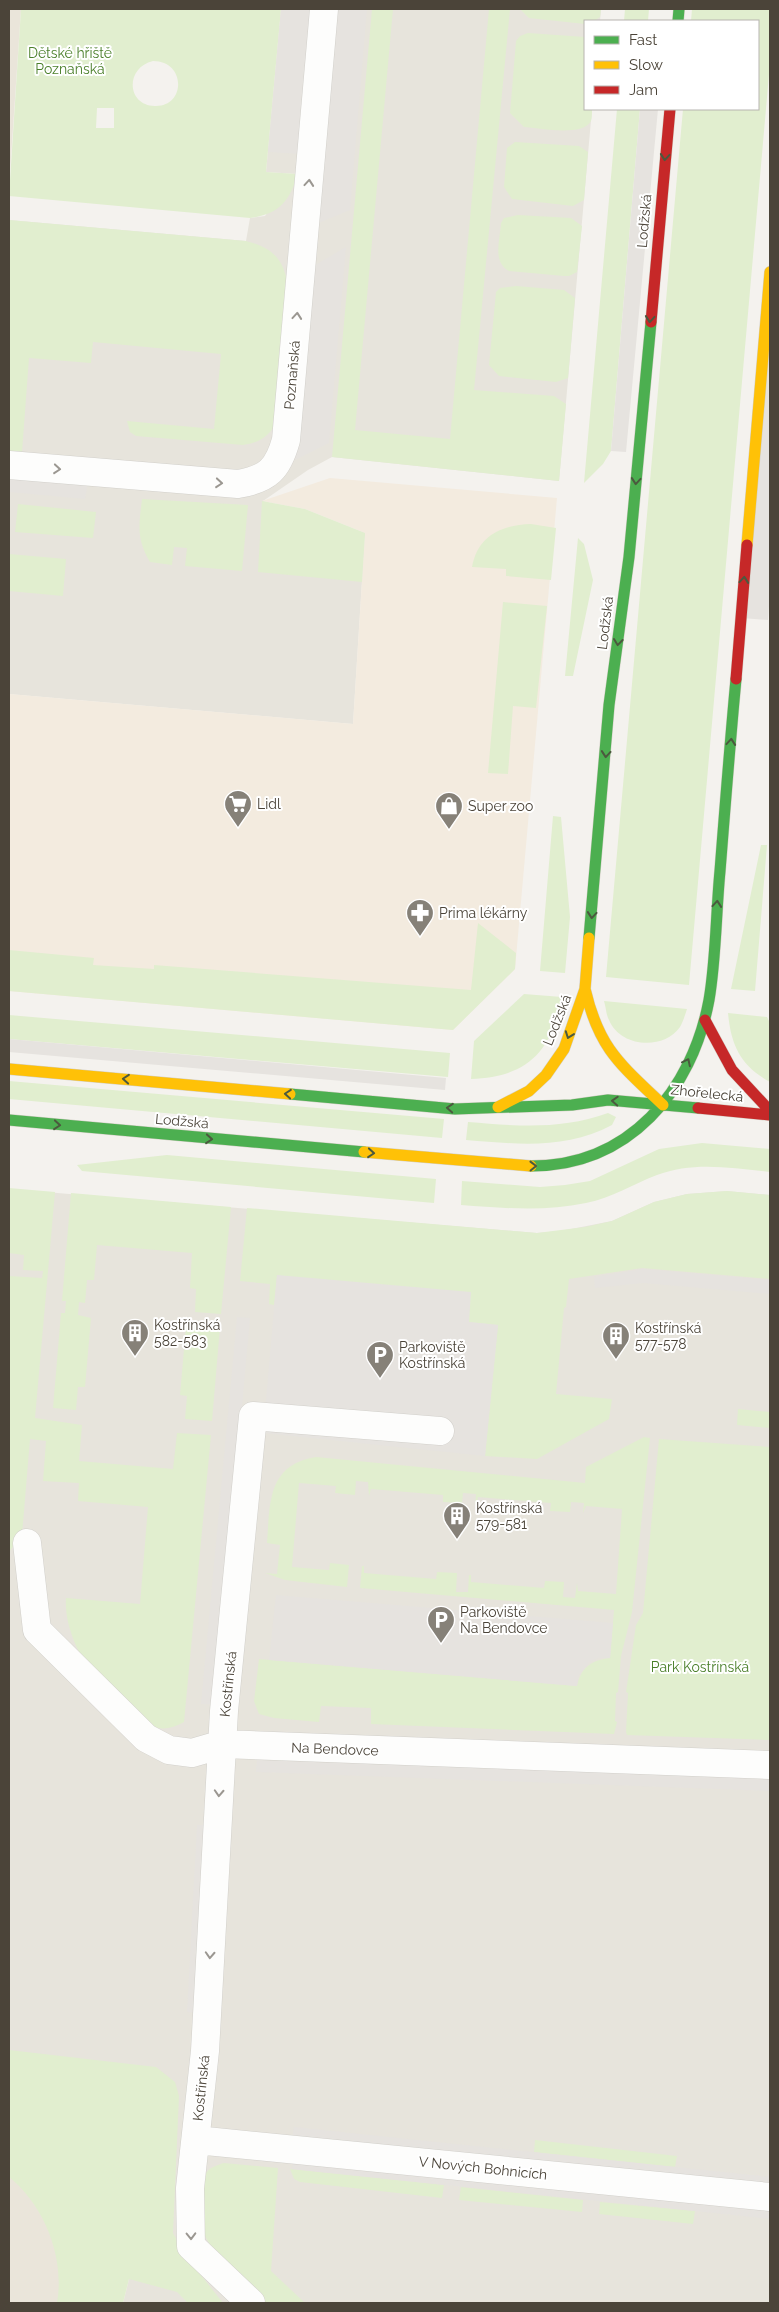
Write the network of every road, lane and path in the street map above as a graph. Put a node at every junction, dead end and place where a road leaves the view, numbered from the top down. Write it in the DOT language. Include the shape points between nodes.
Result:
graph roads {
  1 [pos="324,9"];
  2 [pos="670,110"];
  3 [pos="770,272"];
  4 [pos="9,464"];
  5 [pos="585,989"];
  6 [pos="705,1020"];
  7 [pos="9,1069"];
  8 [pos="663,1105"];
  9 [pos="498,1107"];
  10 [pos="770,1111"];
  11 [pos="770,1115"];
  12 [pos="9,1120"];
  13 [pos="440,1431"];
  14 [pos="27,1542"];
  15 [pos="223,1744"];
  16 [pos="770,1765"];
  17 [pos="196,2140"];
  18 [pos="770,2197"];
  19 [pos="250,2303"];
  4 -- 1 [label="street, Poznaňská, one-way" via="238,484 256,481 280,460 286,440"];
  2 -- 5 [label="street, Lodžská, one-way" via="629,557 609,705"];
  6 -- 3 [label="street, Lodžská, one-way"];
  5 -- 8 [label="street, Zhořelecká" via="594,1025 607,1048 616,1061"];
  5 -- 9 [label="street, Lodžská, one-way" via="564,1049 546,1075 529,1091"];
  8 -- 6 [label="street, Lodžská, one-way" via="688,1062"];
  6 -- 10 [label="street" via="732,1070"];
  9 -- 7 [label="street, Lodžská, one-way" via="455,1109"];
  8 -- 9 [label="street, Lodžská, one-way" via="608,1100 572,1105"];
  8 -- 11 [label="street, Zhořelecká"];
  12 -- 8 [label="street, Lodžská, one-way" via="518,1166 582,1161 610,1149 638,1131"];
  13 -- 15 [label="street, Kostřínská" via="253,1416"];
  14 -- 15 [label="street, Na Bendovce" via="37,1630 146,1738 169,1750 192,1753"];
  15 -- 16 [label="street, Na Bendovce"];
  15 -- 17 [label="street, Kostřínská, one-way" via="205,2051"];
  17 -- 18 [label="street, V Nových Bohnicích"];
  17 -- 19 [label="street, Kostřínská, one-way" via="190,2188 191,2246"];
}
